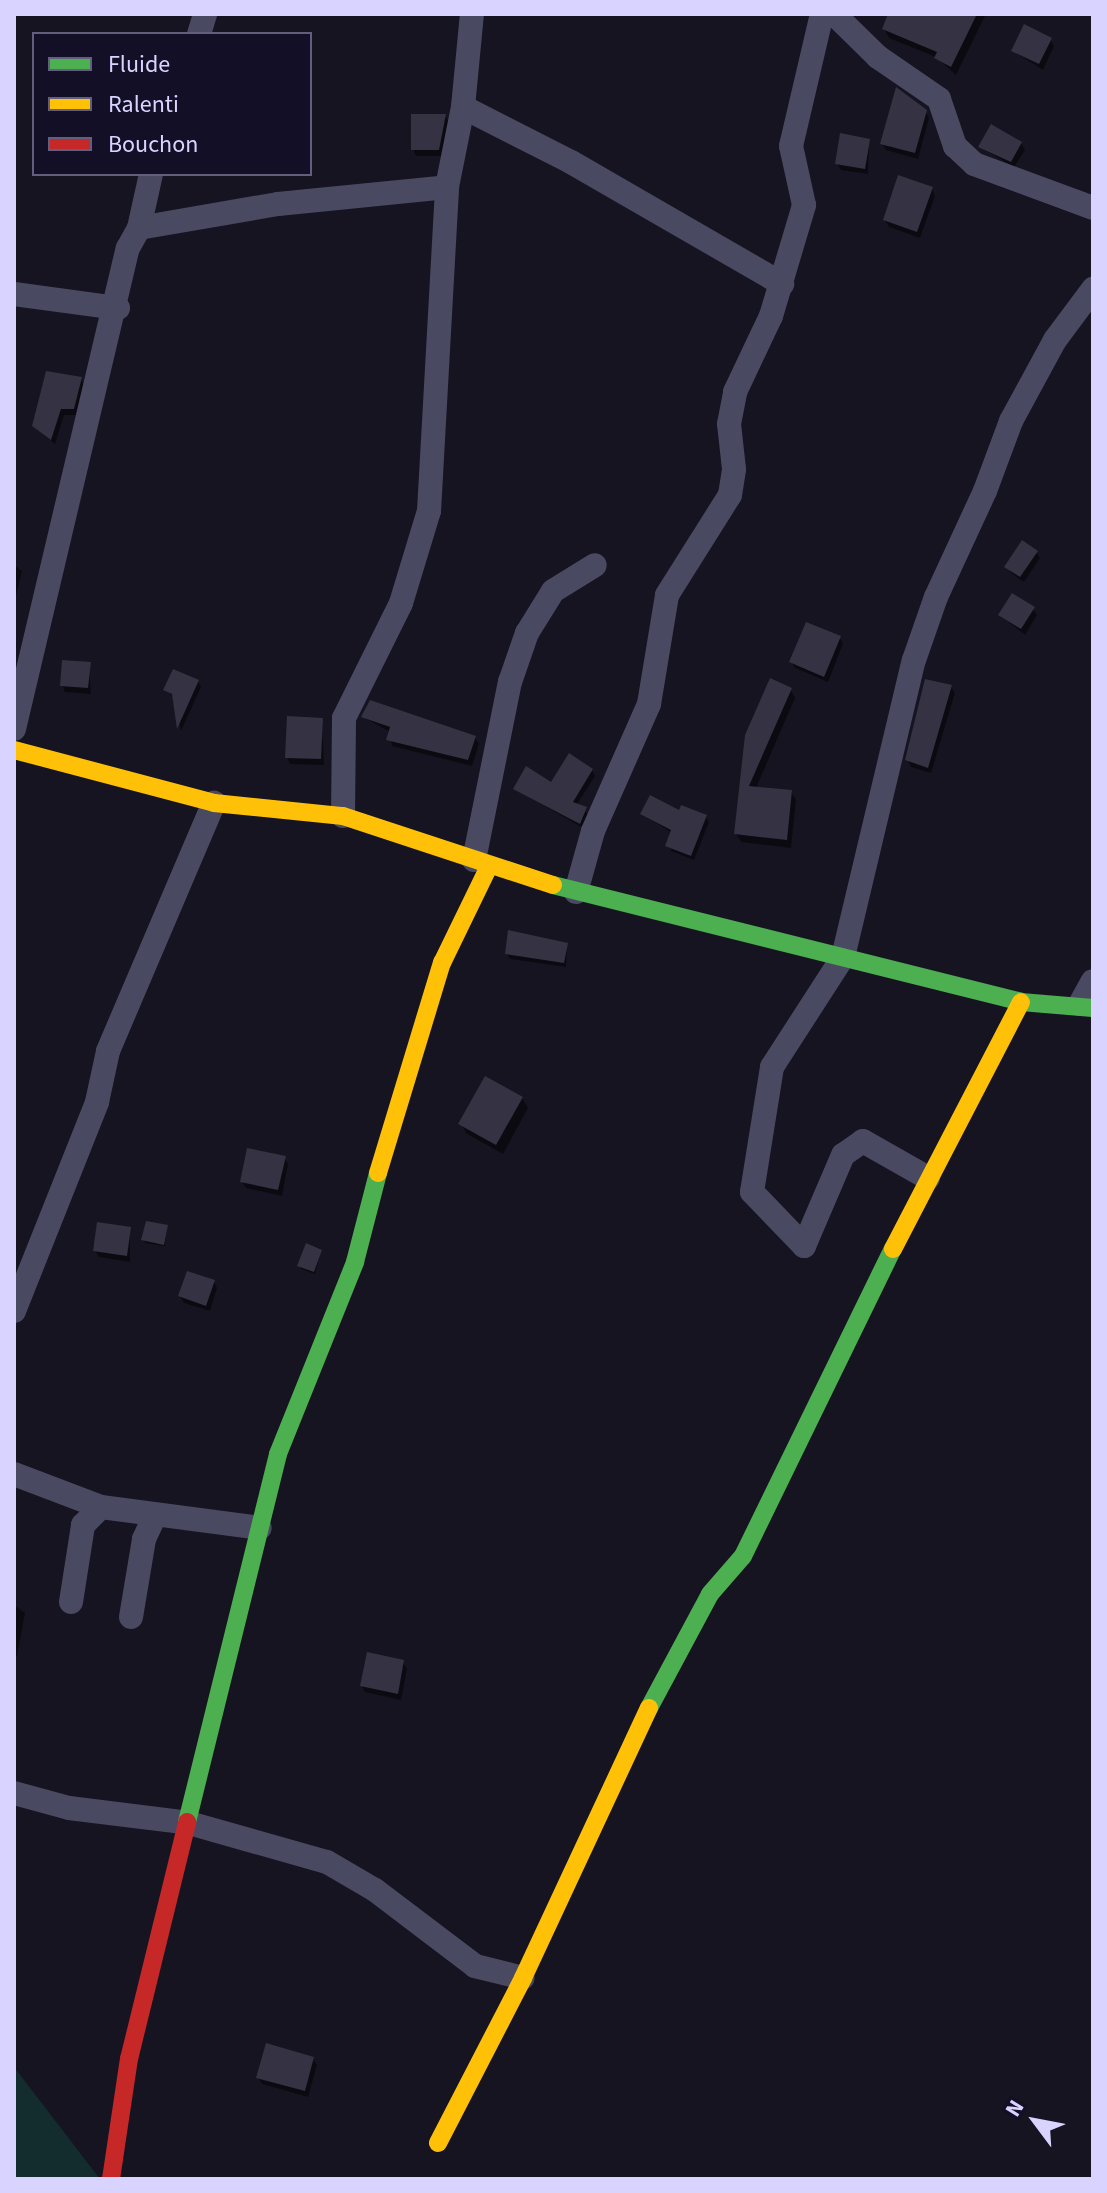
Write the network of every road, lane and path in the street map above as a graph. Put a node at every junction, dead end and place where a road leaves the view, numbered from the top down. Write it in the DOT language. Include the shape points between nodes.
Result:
graph roads {
  1 [pos="472,14"];
  2 [pos="822,14"];
  3 [pos="834,14"];
  4 [pos="463,107"];
  5 [pos="151,176"];
  6 [pos="447,187"];
  7 [pos="1093,208"];
  8 [pos="139,228"];
  9 [pos="782,284"];
  10 [pos="1093,289"];
  11 [pos="14,294"];
  12 [pos="118,308"];
  13 [pos="595,565"];
  14 [pos="14,729"];
  15 [pos="14,750"];
  16 [pos="214,803"];
  17 [pos="343,816"];
  18 [pos="482,863"];
  19 [pos="576,892"];
  20 [pos="843,957"];
  21 [pos="1093,981"];
  22 [pos="1021,1002"];
  23 [pos="1086,1006"];
  24 [pos="928,1178"];
  25 [pos="14,1311"];
  26 [pos="14,1474"];
  27 [pos="101,1507"];
  28 [pos="155,1515"];
  29 [pos="260,1528"];
  30 [pos="71,1602"];
  31 [pos="131,1617"];
  32 [pos="14,1793"];
  33 [pos="189,1823"];
  34 [pos="523,1978"];
  35 [pos="438,2143"];
  36 [pos="111,2179"];
  1 -- 4 [label="street"];
  2 -- 9 [label="street" via="795,115 791,146 804,205"];
  3 -- 7 [label="street" via="878,57 939,99 955,146 974,164"];
  4 -- 6 [label="street"];
  4 -- 9 [label="street" via="571,162"];
  5 -- 8 [label="street"];
  6 -- 8 [label="street" via="294,202"];
  6 -- 17 [label="street" via="429,511 401,603 344,718"];
  8 -- 12 [label="street" via="128,248"];
  9 -- 19 [label="street" via="735,392 729,424 734,469 730,495 667,595 649,704 593,831"];
  10 -- 20 [label="street" via="1055,340 1011,421 936,597 914,660"];
  11 -- 12 [label="street"];
  12 -- 14 [label="street"];
  13 -- 18 [label="street" via="553,591 527,633 510,682"];
  15 -- 16 [label="street"];
  16 -- 17 [label="street"];
  16 -- 25 [label="street" via="108,1051 97,1102"];
  17 -- 18 [label="street"];
  18 -- 19 [label="street"];
  18 -- 29 [label="street" via="442,963 388,1133 355,1262 278,1454"];
  19 -- 20 [label="street"];
  20 -- 22 [label="street"];
  20 -- 24 [label="street" via="772,1067 752,1192 804,1246 843,1155 863,1141"];
  21 -- 23 [label="street"];
  22 -- 23 [label="street"];
  22 -- 24 [label="street"];
  24 -- 34 [label="street" via="743,1556 710,1594 670,1662"];
  26 -- 27 [label="street"];
  27 -- 28 [label="street"];
  27 -- 30 [label="street" via="83,1525"];
  28 -- 29 [label="street"];
  28 -- 31 [label="street" via="144,1539"];
  29 -- 33 [label="street"];
  32 -- 33 [label="street" via="69,1808"];
  33 -- 34 [label="street" via="327,1862 375,1890 475,1966"];
  33 -- 36 [label="street" via="129,2059"];
  34 -- 35 [label="street"];
}
